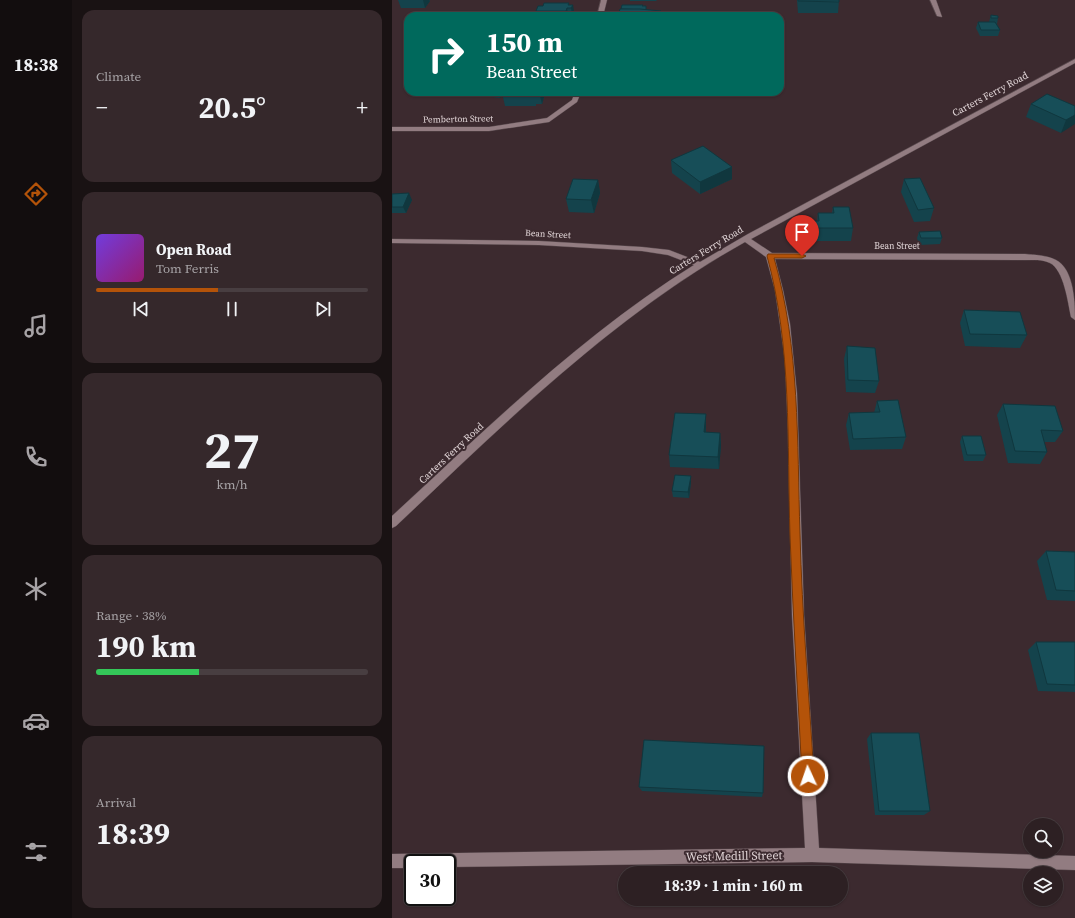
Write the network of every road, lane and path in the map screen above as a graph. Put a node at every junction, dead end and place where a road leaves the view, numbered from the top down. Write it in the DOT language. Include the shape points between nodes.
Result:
graph roads {
  1 [pos="604,0"];
  2 [pos="933,0"];
  3 [pos="601,12"];
  4 [pos="940,16"];
  5 [pos="1075,61"];
  6 [pos="577,96"];
  7 [pos="392,130"];
  8 [pos="746,239"];
  9 [pos="392,241"];
  10 [pos="770,256"];
  11 [pos="701,265"];
  12 [pos="1075,316"];
  13 [pos="392,523"];
  14 [pos="812,855"];
  15 [pos="392,861"];
  16 [pos="1075,863"];
  1 -- 3 [label="street"];
  2 -- 4 [label="street"];
  5 -- 8 [label="street, Carters Ferry Road"];
  6 -- 7 [label="street, Pemberton Street" via="575,101 549,120 489,129"];
  8 -- 10 [label="street"];
  8 -- 11 [label="street, Carters Ferry Road"];
  9 -- 11 [label="street, Bean Street" via="539,243 642,249 669,253"];
  10 -- 12 [label="street, Bean Street" via="1025,257 1053,261 1059,265 1063,273"];
  10 -- 14 [label="street" via="779,289 791,379 795,537"];
  11 -- 13 [label="street, Carters Ferry Road" via="654,295 562,369"];
  14 -- 15 [label="street, West Medill Street"];
  14 -- 16 [label="street, West Medill Street"];
}
